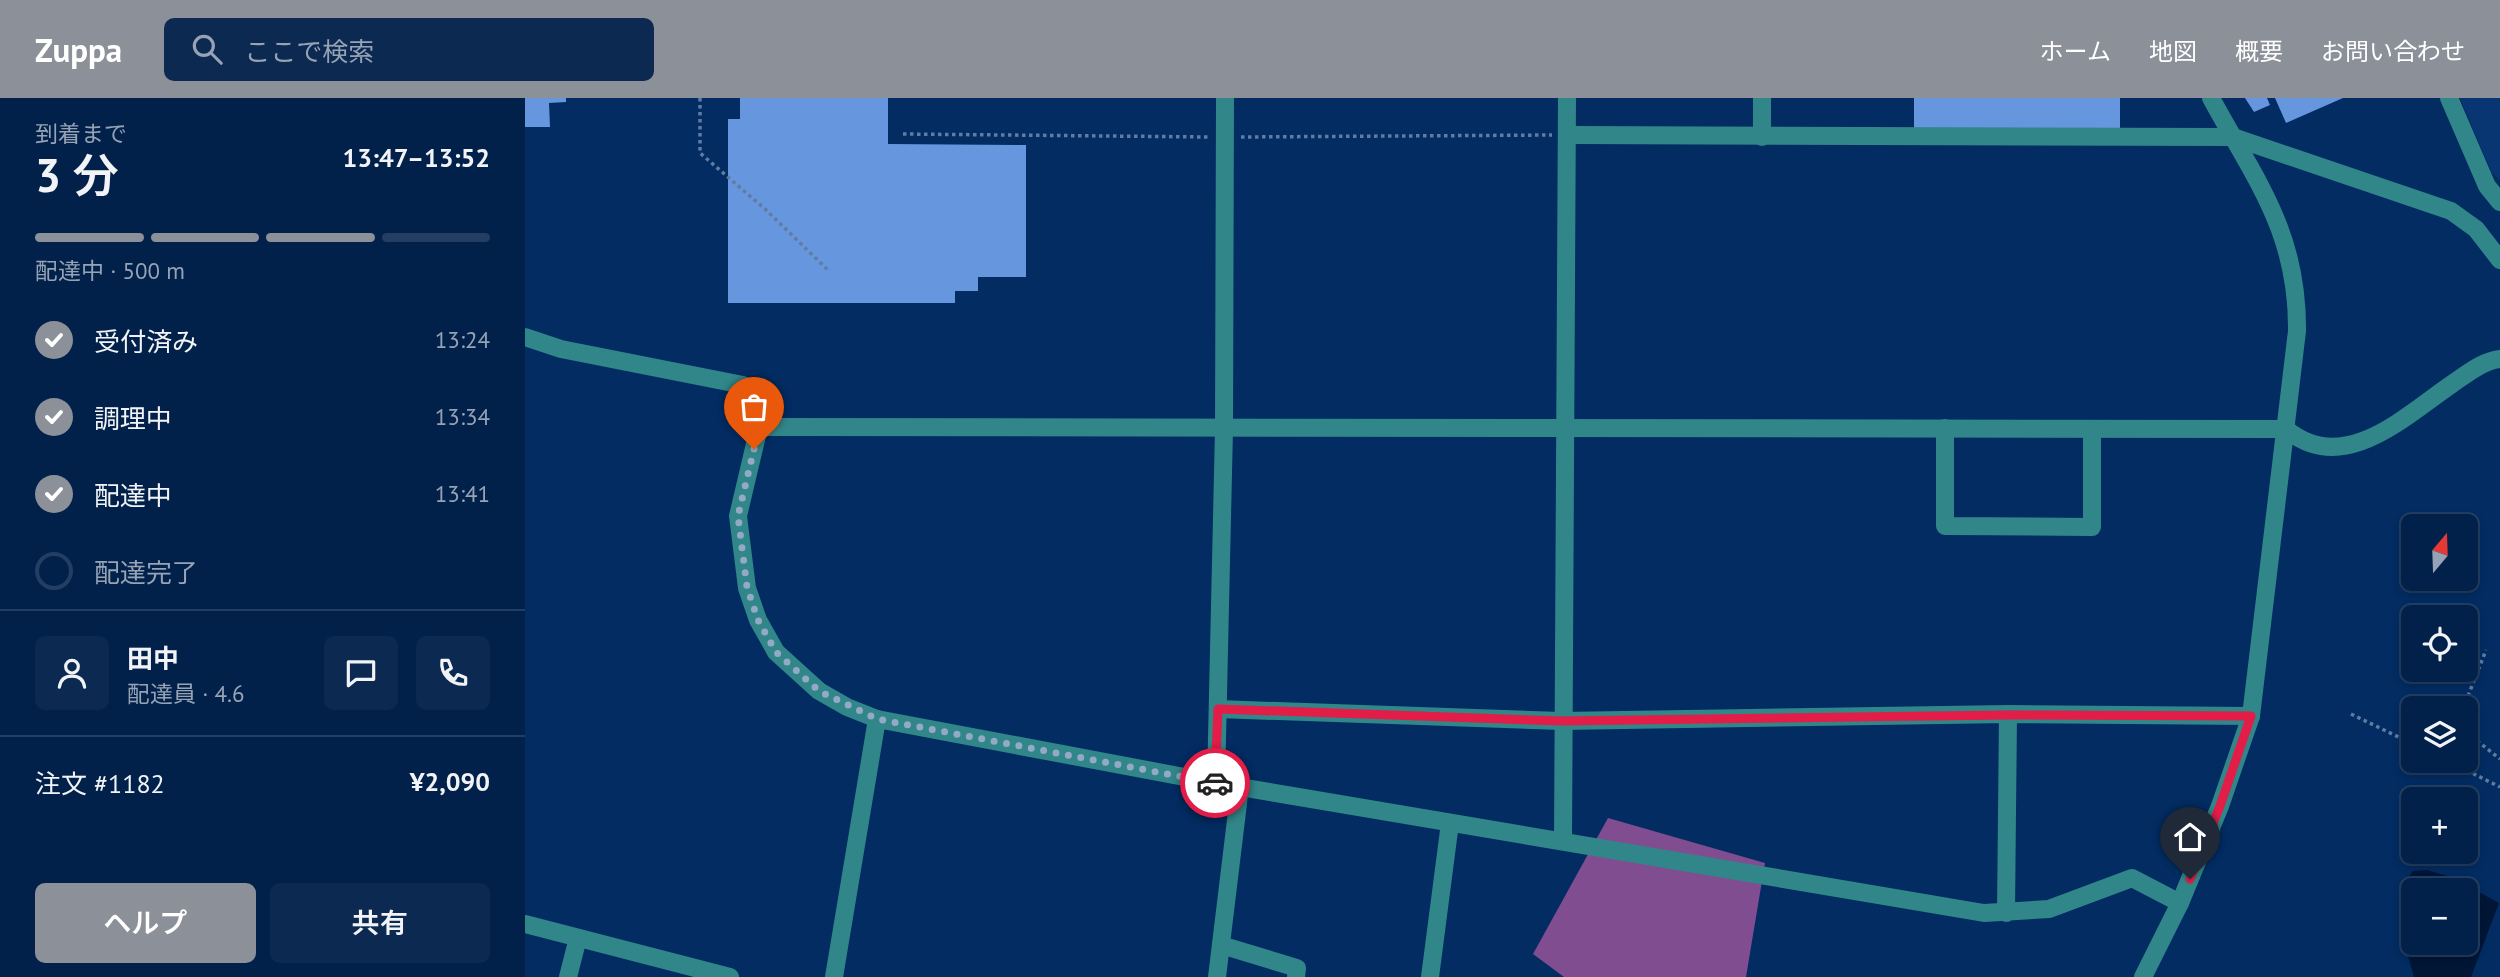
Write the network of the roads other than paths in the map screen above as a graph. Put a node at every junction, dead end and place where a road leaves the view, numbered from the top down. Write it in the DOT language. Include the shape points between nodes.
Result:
graph roads {
  1 [pos="1225,98"];
  2 [pos="1567,98"];
  3 [pos="1762,98"];
  4 [pos="2211,98"];
  5 [pos="2449,98"];
  6 [pos="1567,135"];
  7 [pos="1762,136"];
  8 [pos="2233,137"];
  9 [pos="2500,202"];
  10 [pos="2500,260"];
  11 [pos="525,337"];
  12 [pos="2500,359"];
  13 [pos="759,426"];
  14 [pos="1565,427"];
  15 [pos="1945,428"];
  16 [pos="1224,429"];
  17 [pos="2092,429"];
  18 [pos="2286,429"];
  19 [pos="1218,709"];
  20 [pos="2008,715"];
  21 [pos="2251,716"];
  22 [pos="877,719"];
  23 [pos="1561,721"];
  24 [pos="1216,783"];
  25 [pos="1240,787"];
  26 [pos="1450,823"];
  27 [pos="1563,841"];
  28 [pos="2180,903"];
  29 [pos="2006,913"];
  30 [pos="525,925"];
  31 [pos="578,938"];
  32 [pos="1221,945"];
  33 [pos="568,977"];
  34 [pos="730,977"];
  35 [pos="834,977"];
  36 [pos="1217,977"];
  37 [pos="1296,977"];
  38 [pos="1430,977"];
  39 [pos="2143,977"];
  1 -- 16 [label="street"];
  2 -- 6 [label="street"];
  3 -- 7 [label="street"];
  4 -- 8 [label="street"];
  5 -- 9 [label="street" via="2487,186"];
  6 -- 7 [label="street"];
  6 -- 14 [label="street"];
  7 -- 8 [label="street"];
  8 -- 10 [label="street" via="2451,211 2476,229"];
  8 -- 18 [label="street" via="2275,213 2293,268 2297,331"];
  11 -- 13 [label="street" via="561,349 743,386"];
  12 -- 18 [label="street" via="2472,370 2392,426 2357,444 2335,449 2314,446"];
  13 -- 16 [label="street"];
  13 -- 22 [label="street" via="738,516 747,587 758,620 776,652 819,691"];
  14 -- 15 [label="street"];
  14 -- 16 [label="street"];
  14 -- 23 [label="street"];
  15 -- 17 [label="street"];
  15 -- 17 [label="street" via="1945,526 2092,527"];
  16 -- 19 [label="street"];
  17 -- 18 [label="street"];
  18 -- 21 [label="street"];
  19 -- 23 [label="street"];
  19 -- 24 [label="street"];
  20 -- 21 [label="street"];
  20 -- 23 [label="street"];
  20 -- 29 [label="street"];
  21 -- 28 [label="street"];
  22 -- 24 [label="street"];
  22 -- 35 [label="street"];
  23 -- 27 [label="street"];
  24 -- 25 [label="street"];
  25 -- 26 [label="street"];
  25 -- 32 [label="street"];
  26 -- 27 [label="street"];
  26 -- 38 [label="street"];
  27 -- 29 [label="street" via="1984,913"];
  28 -- 29 [label="street" via="2132,878 2049,909"];
  28 -- 39 [label="street"];
  30 -- 31 [label="street"];
  31 -- 33 [label="street"];
  31 -- 34 [label="street"];
  32 -- 36 [label="street"];
  32 -- 37 [label="street" via="1297,968"];
}
